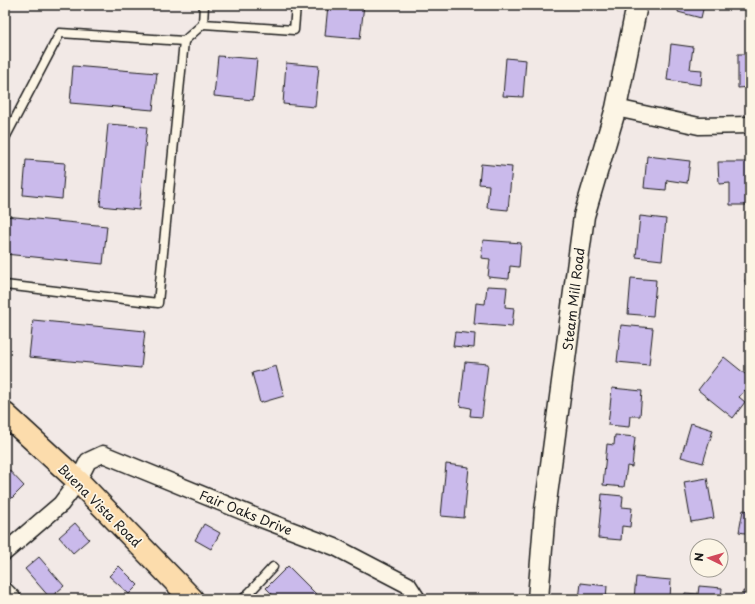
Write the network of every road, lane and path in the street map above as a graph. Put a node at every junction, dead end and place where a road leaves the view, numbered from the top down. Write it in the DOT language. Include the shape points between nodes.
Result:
graph roads {
  1 [pos="204,5"];
  2 [pos="296,5"];
  3 [pos="637,5"];
  4 [pos="203,24"];
  5 [pos="184,41"];
  6 [pos="616,108"];
  7 [pos="750,125"];
  8 [pos="5,138"];
  9 [pos="5,285"];
  10 [pos="5,414"];
  11 [pos="78,481"];
  12 [pos="5,552"];
  13 [pos="273,567"];
  14 [pos="5,592"];
  15 [pos="246,596"];
  16 [pos="13,599"];
  17 [pos="192,599"];
  18 [pos="256,599"];
  19 [pos="417,599"];
  20 [pos="538,599"];
  1 -- 4 [label="lane"];
  2 -- 4 [label="lane" via="294,30"];
  3 -- 6 [label="street, Steam Mill Road"];
  4 -- 5 [label="lane"];
  5 -- 8 [label="lane" via="60,33"];
  5 -- 9 [label="lane" via="158,303"];
  6 -- 7 [label="street" via="699,126"];
  6 -- 20 [label="street, Steam Mill Road" via="584,216 545,510"];
  10 -- 11 [label="main road, Buena Vista Road"];
  11 -- 12 [label="street, Fair Oaks Drive" via="62,504"];
  11 -- 17 [label="main road, Buena Vista Road"];
  11 -- 19 [label="street, Fair Oaks Drive" via="88,461 104,454 335,547 408,585"];
  13 -- 15 [label="lane"];
  14 -- 16 [label="street"];
  15 -- 18 [label="lane"];
}
